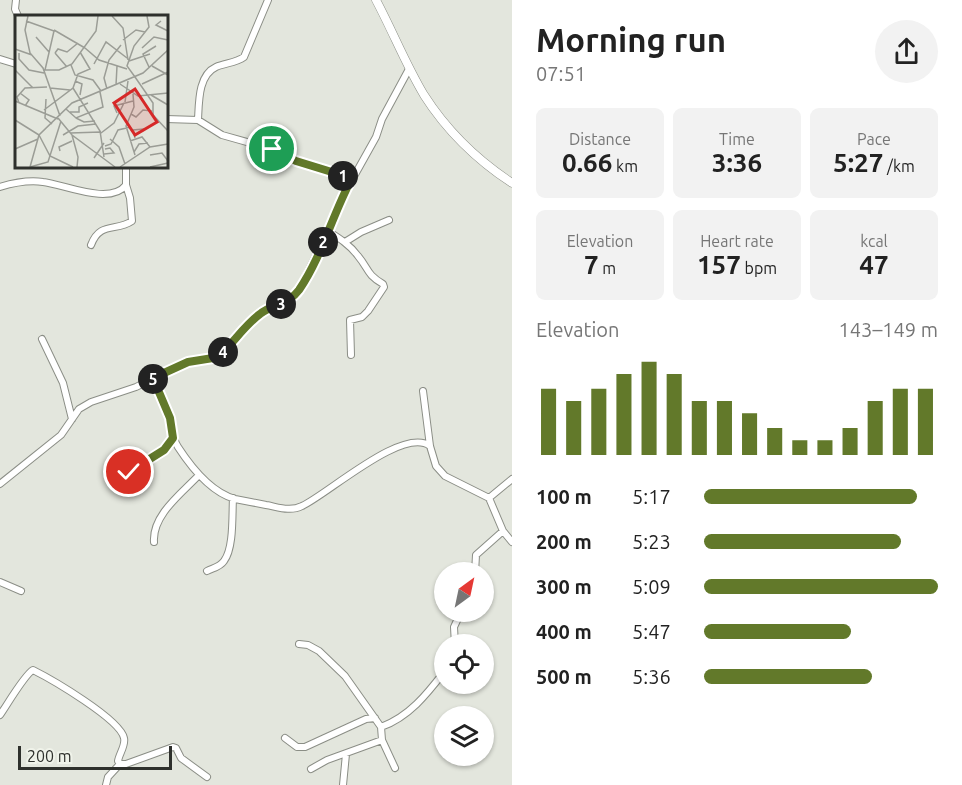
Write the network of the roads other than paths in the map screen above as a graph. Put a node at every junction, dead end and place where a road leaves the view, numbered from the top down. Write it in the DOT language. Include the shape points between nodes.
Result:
graph roads {
  1 [pos="16,0"];
  2 [pos="268,0"];
  3 [pos="376,0"];
  4 [pos="18,15"];
  5 [pos="0,59"];
  6 [pos="15,64"];
  7 [pos="409,69"];
  8 [pos="168,119"];
  9 [pos="198,120"];
  10 [pos="126,168"];
  11 [pos="351,180"];
  12 [pos="512,183"];
  13 [pos="126,186"];
  14 [pos="0,187"];
  15 [pos="389,220"];
  16 [pos="328,231"];
  17 [pos="345,242"];
  18 [pos="91,245"];
  19 [pos="42,339"];
  20 [pos="351,355"];
  21 [pos="153,378"];
  22 [pos="423,391"];
  23 [pos="72,419"];
  24 [pos="173,438"];
  25 [pos="430,446"];
  26 [pos="199,475"];
  27 [pos="512,479"];
  28 [pos="115,480"];
  29 [pos="0,484"];
  30 [pos="234,498"];
  31 [pos="489,498"];
  32 [pos="503,531"];
  33 [pos="154,542"];
  34 [pos="512,542"];
  35 [pos="476,562"];
  36 [pos="207,571"];
  37 [pos="0,582"];
  38 [pos="21,591"];
  39 [pos="299,644"];
  40 [pos="434,685"];
  41 [pos="0,715"];
  42 [pos="375,718"];
  43 [pos="381,727"];
  44 [pos="285,738"];
  45 [pos="382,740"];
  46 [pos="346,754"];
  47 [pos="120,764"];
  48 [pos="395,768"];
  49 [pos="311,769"];
  50 [pos="207,777"];
  51 [pos="106,785"];
  52 [pos="343,785"];
  1 -- 4 [label="street"];
  2 -- 9 [label="street" via="244,57 208,73 199,96"];
  3 -- 7 [label="street"];
  5 -- 6 [label="street"];
  7 -- 11 [label="street"];
  7 -- 12 [label="street" via="425,97 471,152"];
  8 -- 9 [label="street"];
  9 -- 11 [label="street" via="222,135 272,149"];
  10 -- 13 [label="street"];
  11 -- 16 [label="street"];
  13 -- 14 [label="street" via="117,192 98,193 44,182"];
  13 -- 18 [label="street" via="132,221 99,232"];
  15 -- 17 [label="street"];
  16 -- 17 [label="street"];
  16 -- 21 [label="street" via="293,297 260,314 221,354 188,362"];
  17 -- 20 [label="street" via="384,287 362,317 350,320"];
  19 -- 23 [label="street" via="63,383"];
  21 -- 23 [label="street" via="91,402"];
  21 -- 24 [label="street" via="170,418"];
  22 -- 25 [label="street"];
  23 -- 29 [label="street" via="61,435"];
  24 -- 26 [label="street"];
  24 -- 28 [label="street" via="164,450"];
  25 -- 30 [label="street" via="420,441 398,445 302,507 289,510"];
  25 -- 31 [label="street" via="436,466 445,476"];
  26 -- 30 [label="street" via="218,492"];
  26 -- 33 [label="street" via="166,510 156,525"];
  27 -- 31 [label="street"];
  30 -- 36 [label="street" via="230,550 219,566"];
  31 -- 32 [label="street"];
  32 -- 34 [label="street"];
  32 -- 35 [label="street" via="476,555"];
  37 -- 38 [label="street"];
  39 -- 42 [label="street" via="319,651 345,676"];
  40 -- 43 [label="street" via="410,710"];
  41 -- 47 [label="street" via="33,670 92,706 119,729 124,736"];
  42 -- 43 [label="street"];
  42 -- 44 [label="street" via="305,747 297,747"];
  43 -- 45 [label="street"];
  45 -- 46 [label="street"];
  45 -- 48 [label="street"];
  46 -- 49 [label="street"];
  46 -- 52 [label="street"];
  47 -- 50 [label="street" via="172,747"];
  47 -- 51 [label="street"];
}
